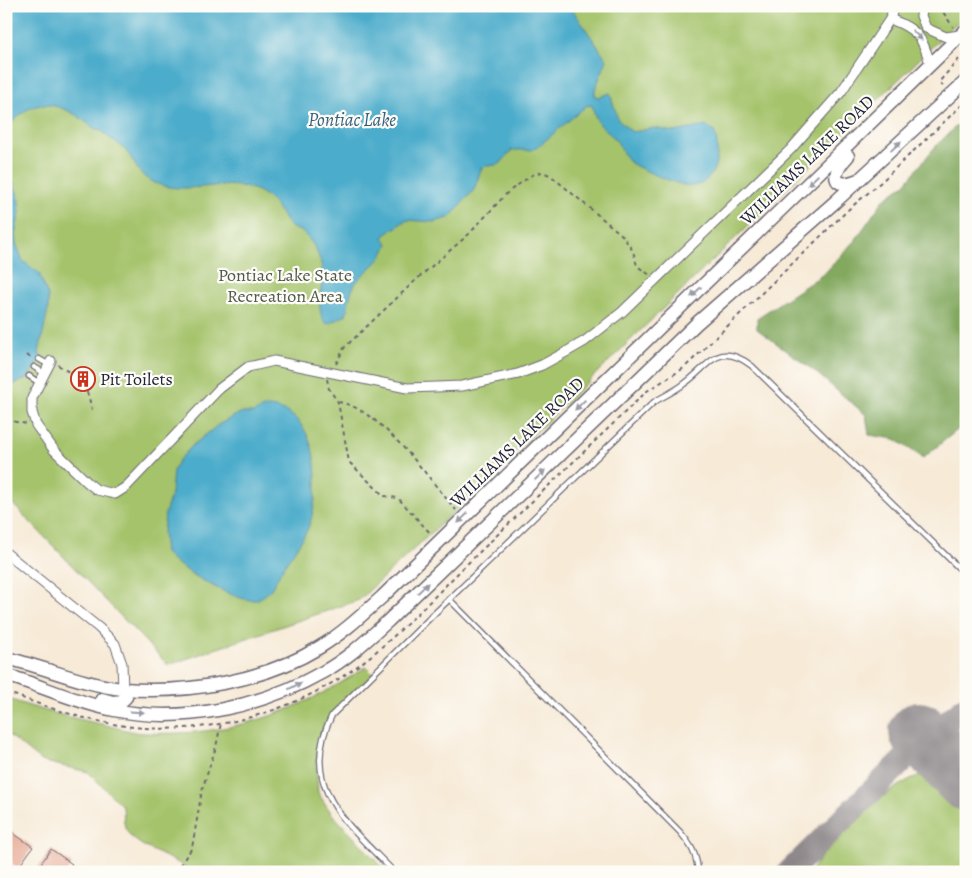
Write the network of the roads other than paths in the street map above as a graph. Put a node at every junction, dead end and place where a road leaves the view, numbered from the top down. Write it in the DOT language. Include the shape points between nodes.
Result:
graph roads {
  1 [pos="894,6"];
  2 [pos="923,6"];
  3 [pos="890,19"];
  4 [pos="960,30"];
  5 [pos="930,64"];
  6 [pos="966,81"];
  7 [pos="861,179"];
  8 [pos="39,359"];
  9 [pos="34,367"];
  10 [pos="48,367"];
  11 [pos="29,376"];
  12 [pos="38,382"];
  13 [pos="6,553"];
  14 [pos="966,575"];
  15 [pos="449,599"];
  16 [pos="6,658"];
  17 [pos="6,664"];
  18 [pos="6,675"];
  19 [pos="77,678"];
  20 [pos="41,686"];
  21 [pos="123,689"];
  22 [pos="394,872"];
  23 [pos="698,872"];
  1 -- 3 [label="street"];
  2 -- 4 [label="street" via="921,16 926,28 946,37"];
  3 -- 5 [label="street, one-way" via="916,33 923,41"];
  3 -- 12 [label="street" via="841,92 811,128 622,312 585,341 542,365 518,374 462,386 407,388 274,361 248,367 219,390 116,494 97,490 46,441 32,412 32,398"];
  4 -- 5 [label="main road, WILLIAMS LAKE ROAD"];
  5 -- 7 [label="main road" via="933,74 845,159 835,175 841,184"];
  5 -- 21 [label="main road, WILLIAMS LAKE ROAD, one-way" via="353,624 319,648 251,676 207,687"];
  7 -- 6 [label="main road, one-way"];
  20 -- 7 [label="main road, one-way" via="75,700 115,710 200,713 248,704 324,672 388,621 697,323"];
  8 -- 10 [label="lane"];
  9 -- 10 [label="lane"];
  10 -- 12 [label="street"];
  11 -- 12 [label="lane"];
  13 -- 21 [label="street" via="115,644 122,664"];
  14 -- 15 [label="lane" via="752,366 737,356 719,354 685,383 654,402"];
  15 -- 22 [label="lane" via="332,715 323,737 320,765 331,801 342,818"];
  15 -- 23 [label="lane" via="680,832 698,860"];
  16 -- 19 [label="main road, WILLIAMS LAKE ROAD"];
  17 -- 19 [label="main road" via="44,675"];
  18 -- 20 [label="main road"];
  19 -- 21 [label="main road, WILLIAMS LAKE ROAD"];
  20 -- 21 [label="main road" via="67,688 112,702 124,699"];
}
